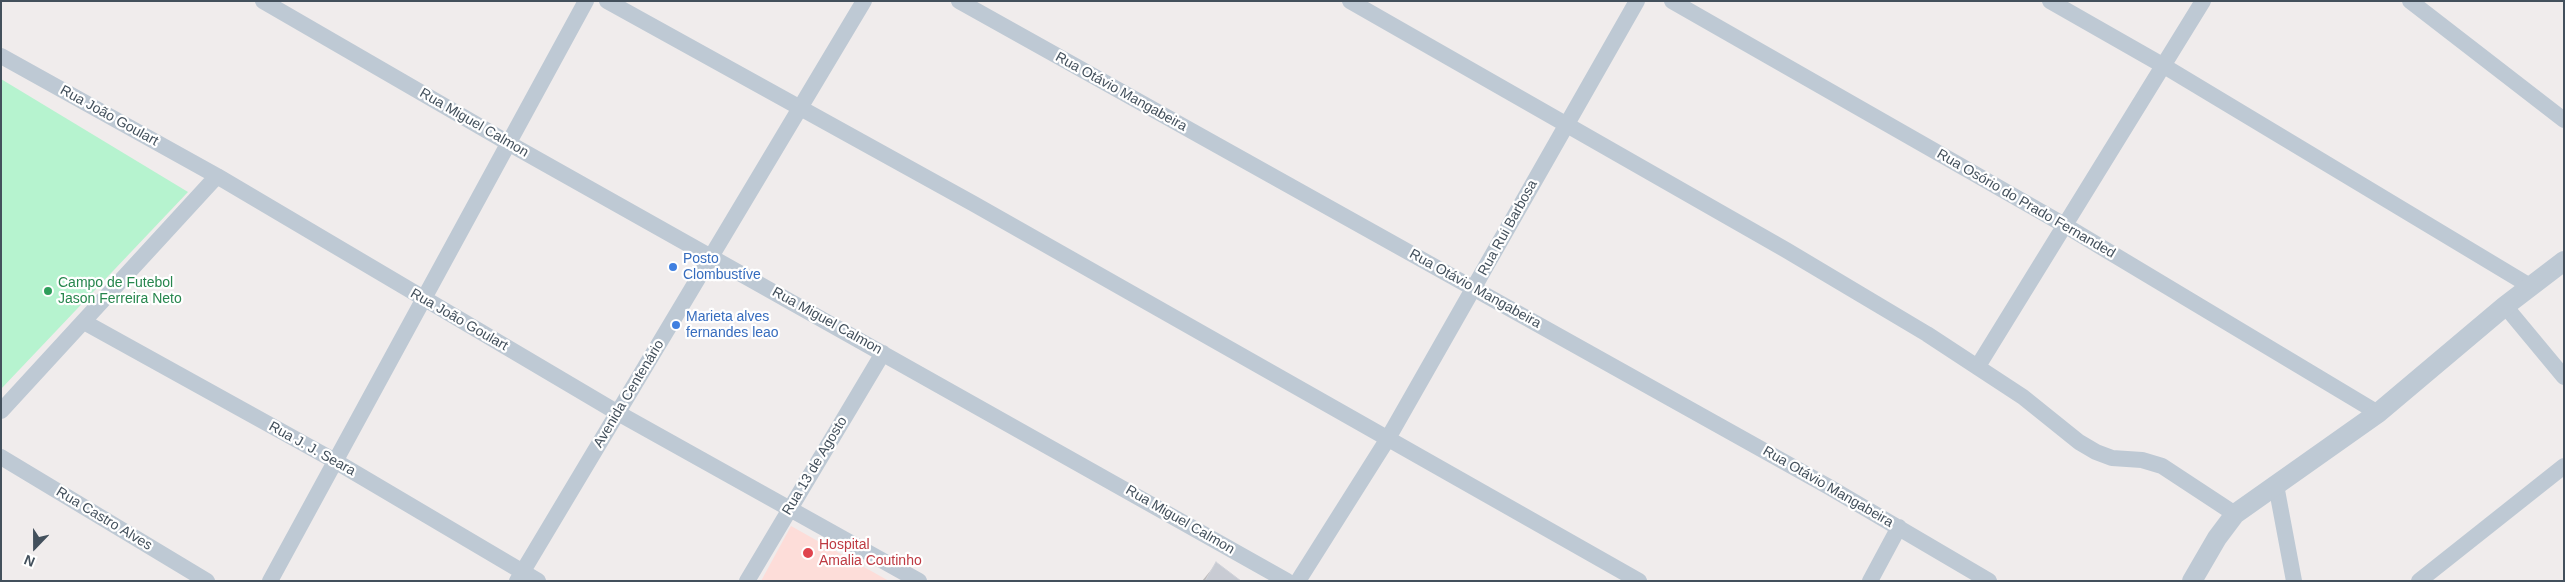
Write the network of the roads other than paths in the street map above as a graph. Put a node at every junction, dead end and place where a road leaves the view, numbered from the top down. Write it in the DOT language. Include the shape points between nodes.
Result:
graph roads {
  1 [pos="263,1"];
  2 [pos="586,1"];
  3 [pos="607,1"];
  4 [pos="864,1"];
  5 [pos="959,1"];
  6 [pos="1350,1"];
  7 [pos="1637,1"];
  8 [pos="1672,1"];
  9 [pos="2050,1"];
  10 [pos="2203,1"];
  11 [pos="2410,1"];
  12 [pos="1,56"];
  13 [pos="2164,66"];
  14 [pos="800,108"];
  15 [pos="2564,120"];
  16 [pos="1566,126"];
  17 [pos="510,144"];
  18 [pos="217,176"];
  19 [pos="2066,226"];
  20 [pos="711,257"];
  21 [pos="2564,261"];
  22 [pos="2530,286"];
  23 [pos="1474,289"];
  24 [pos="423,299"];
  25 [pos="2505,306"];
  26 [pos="84,322"];
  27 [pos="884,353"];
  28 [pos="1978,366"];
  29 [pos="2564,377"];
  30 [pos="1,411"];
  31 [pos="618,412"];
  32 [pos="2378,413"];
  33 [pos="1387,440"];
  34 [pos="1,457"];
  35 [pos="335,461"];
  36 [pos="2564,466"];
  37 [pos="2276,485"];
  38 [pos="789,508"];
  39 [pos="2235,514"];
  40 [pos="1899,527"];
  41 [pos="520,576"];
  42 [pos="207,581"];
  43 [pos="270,581"];
  44 [pos="538,581"];
  45 [pos="747,581"];
  46 [pos="919,581"];
  47 [pos="1287,581"];
  48 [pos="1298,581"];
  49 [pos="1639,581"];
  50 [pos="1870,581"];
  51 [pos="1989,581"];
  52 [pos="2192,581"];
  53 [pos="2294,581"];
  54 [pos="2419,581"];
  1 -- 17 [label="street, Rua Miguel Calmon"];
  2 -- 17 [label="street"];
  3 -- 14 [label="street"];
  4 -- 14 [label="street, Avenida Centenário"];
  5 -- 23 [label="street, Rua Otávio Mangabeira"];
  6 -- 16 [label="street"];
  7 -- 16 [label="street, Rua Rui Barbosa"];
  8 -- 19 [label="street, Rua Osório do Prado Fernanded"];
  9 -- 13 [label="street"];
  10 -- 13 [label="street"];
  11 -- 15 [label="street"];
  12 -- 18 [label="street, Rua João Goulart"];
  13 -- 19 [label="street"];
  13 -- 22 [label="street"];
  14 -- 20 [label="street, Avenida Centenário"];
  14 -- 33 [label="street"];
  16 -- 23 [label="street, Rua Rui Barbosa"];
  16 -- 28 [label="street" via="1786,250"];
  17 -- 20 [label="street, Rua Miguel Calmon"];
  17 -- 24 [label="street"];
  18 -- 24 [label="street, Rua João Goulart"];
  18 -- 26 [label="street"];
  19 -- 28 [label="street"];
  19 -- 32 [label="street, Rua Osório do Prado Fernanded"];
  20 -- 27 [label="street, Rua Miguel Calmon"];
  20 -- 31 [label="street, Avenida Centenário"];
  21 -- 22 [label="street"];
  22 -- 25 [label="street"];
  23 -- 33 [label="street, Rua Rui Barbosa"];
  23 -- 40 [label="street, Rua Otávio Mangabeira"];
  24 -- 31 [label="street, Rua João Goulart"];
  24 -- 35 [label="street"];
  25 -- 29 [label="street"];
  25 -- 32 [label="street"];
  26 -- 30 [label="street"];
  26 -- 35 [label="street, Rua J. J. Seara"];
  27 -- 38 [label="street, Rua 13 de Agosto"];
  27 -- 47 [label="street, Rua Miguel Calmon"];
  28 -- 39 [label="street" via="2096,452 2112,458 2142,460 2162,466"];
  31 -- 38 [label="street, Rua João Goulart"];
  31 -- 41 [label="street, Avenida Centenário"];
  32 -- 37 [label="street"];
  33 -- 48 [label="street, Rua Rui Barbosa"];
  33 -- 49 [label="street"];
  34 -- 42 [label="street, Rua Castro Alves"];
  35 -- 41 [label="street, Rua J. J. Seara"];
  35 -- 43 [label="street"];
  36 -- 54 [label="street"];
  37 -- 39 [label="street"];
  37 -- 53 [label="street"];
  38 -- 45 [label="street, Rua 13 de Agosto"];
  38 -- 46 [label="street, Rua João Goulart"];
  39 -- 52 [label="street"];
  40 -- 50 [label="street"];
  40 -- 51 [label="street, Rua Otávio Mangabeira"];
  41 -- 44 [label="street, Rua J. J. Seara"];
}
